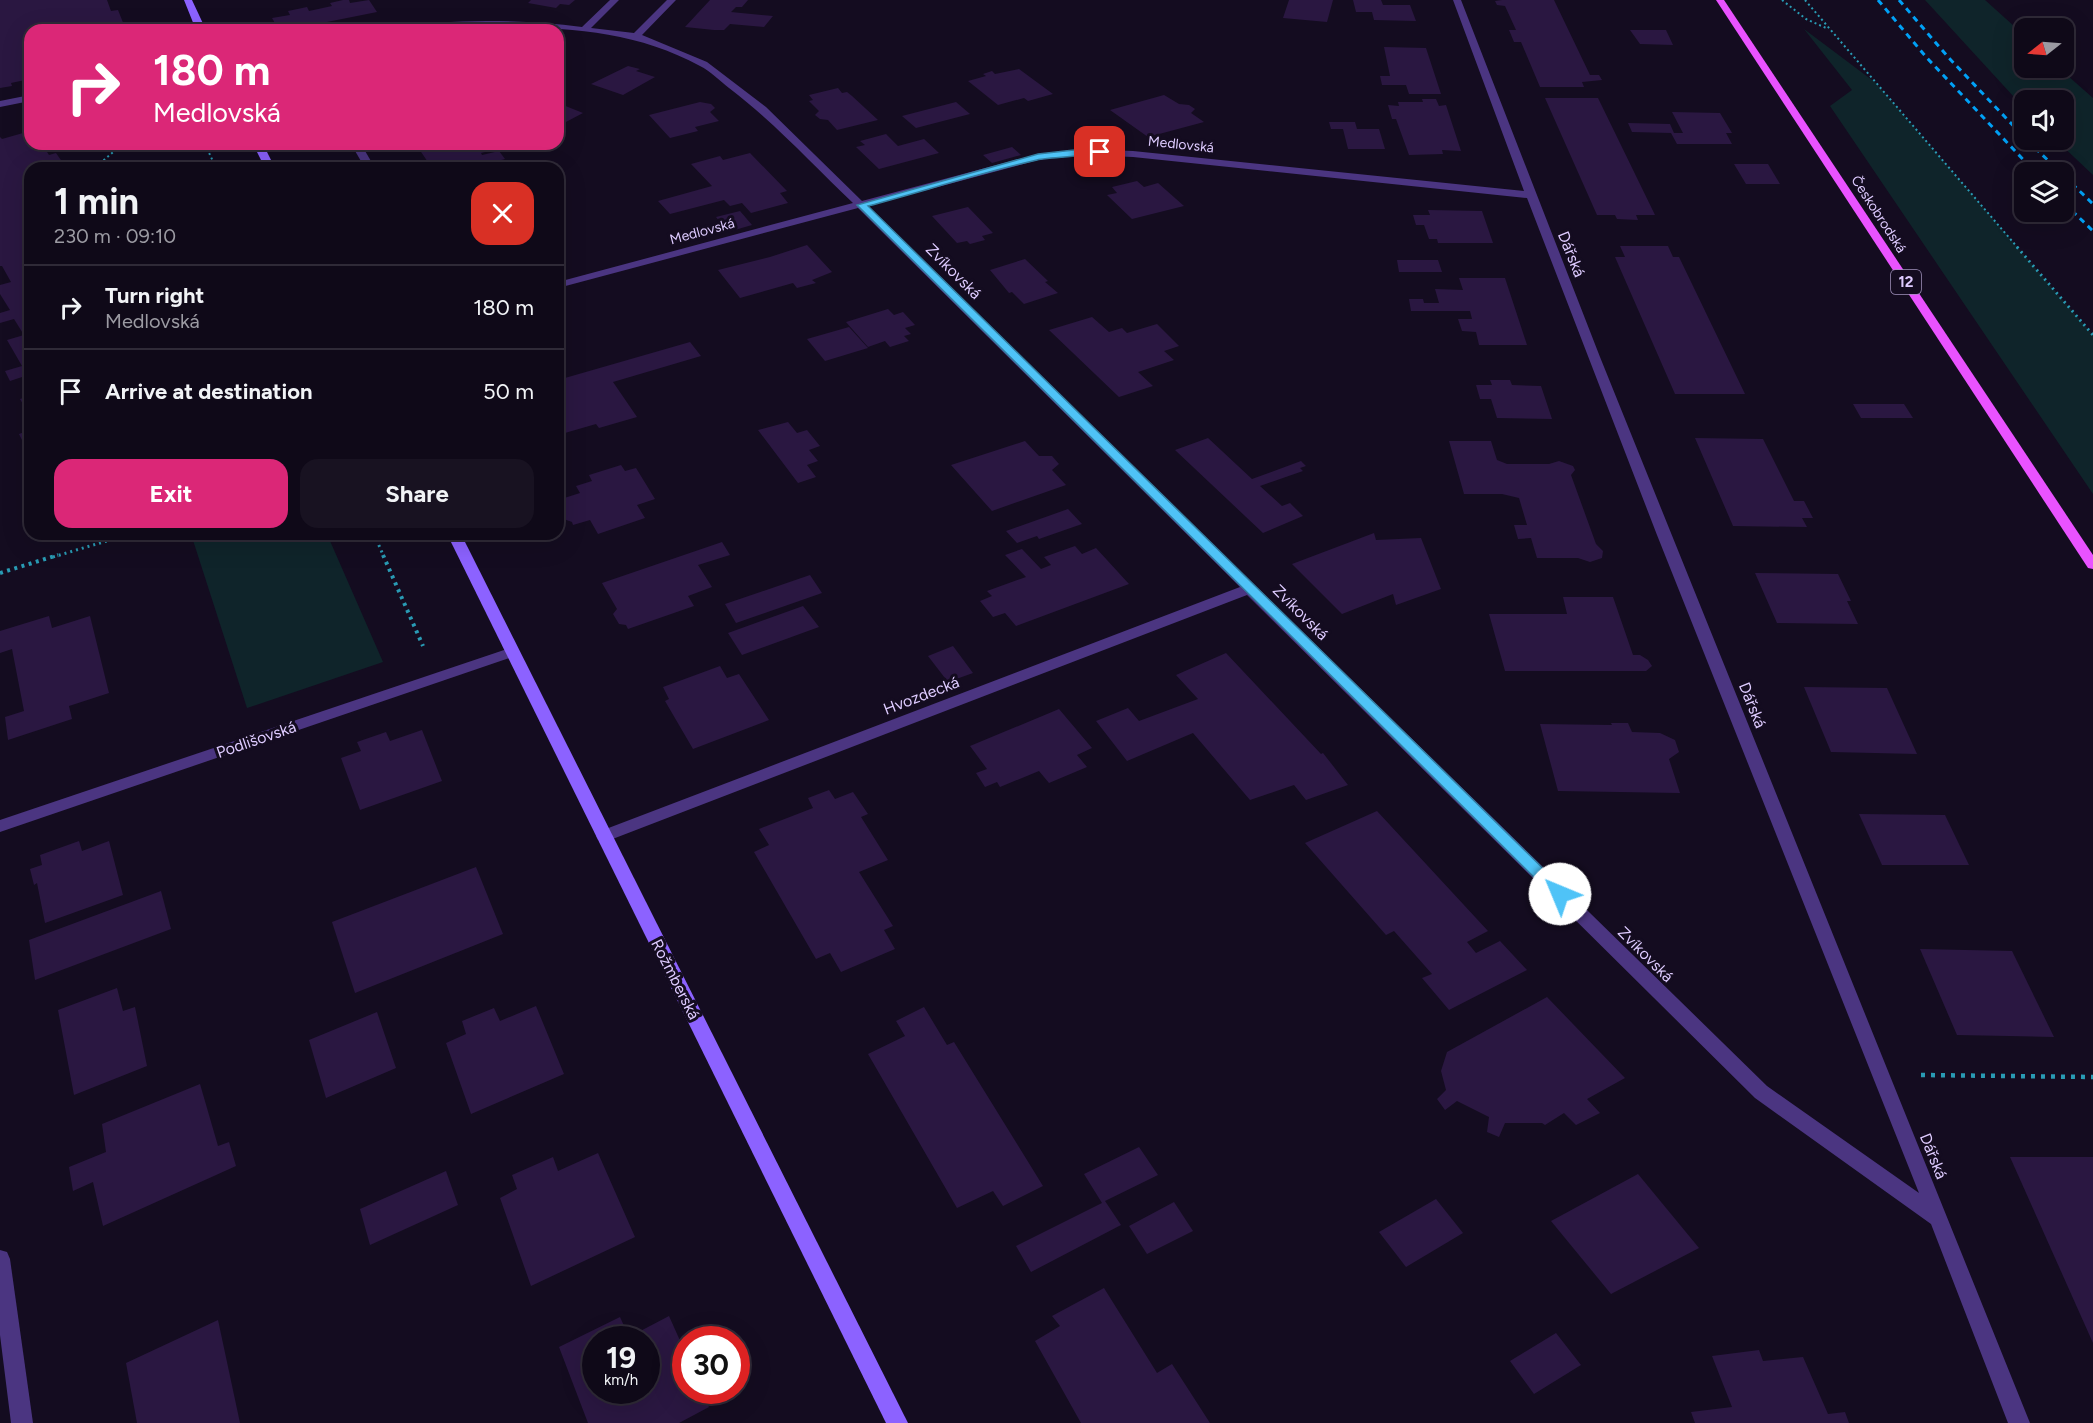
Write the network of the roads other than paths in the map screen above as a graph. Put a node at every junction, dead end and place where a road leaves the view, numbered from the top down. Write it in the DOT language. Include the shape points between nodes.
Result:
graph roads {
  1 [pos="188,0"];
  2 [pos="615,0"];
  3 [pos="672,0"];
  4 [pos="1457,0"];
  5 [pos="1720,0"];
  6 [pos="198,24"];
  7 [pos="464,24"];
  8 [pos="512,24"];
  9 [pos="564,28"];
  10 [pos="585,29"];
  11 [pos="636,36"];
  12 [pos="24,99"];
  13 [pos="0,104"];
  14 [pos="1529,195"];
  15 [pos="861,205"];
  16 [pos="564,283"];
  17 [pos="457,540"];
  18 [pos="2093,565"];
  19 [pos="1251,588"];
  20 [pos="513,652"];
  21 [pos="0,826"];
  22 [pos="604,836"];
  23 [pos="1939,1218"];
  24 [pos="0,1259"];
  25 [pos="22,1423"];
  26 [pos="897,1423"];
  27 [pos="2019,1423"];
  1 -- 6 [label="street"];
  2 -- 10 [label="street"];
  3 -- 11 [label="street"];
  4 -- 14 [label="street, Dářská"];
  5 -- 18 [label="main road, Českobrodská / 12"];
  7 -- 8 [label="street"];
  9 -- 10 [label="street"];
  10 -- 11 [label="street, Zvíkovská"];
  11 -- 15 [label="street, Zvíkovská" via="704,64 769,114"];
  12 -- 13 [label="street"];
  14 -- 15 [label="street, Medlovská" via="1083,152 1038,157"];
  14 -- 23 [label="street, Dářská"];
  15 -- 16 [label="street, Medlovská"];
  15 -- 19 [label="street, Zvíkovská"];
  17 -- 20 [label="street, Rožmberská"];
  19 -- 22 [label="street, Hvozdecká"];
  19 -- 23 [label="street, Zvíkovská" via="1761,1092"];
  20 -- 21 [label="street, Podlišovská"];
  20 -- 22 [label="street, Rožmberská"];
  22 -- 26 [label="street, Rožmberská"];
  23 -- 27 [label="street, Dářská"];
  24 -- 25 [label="street"];
}
